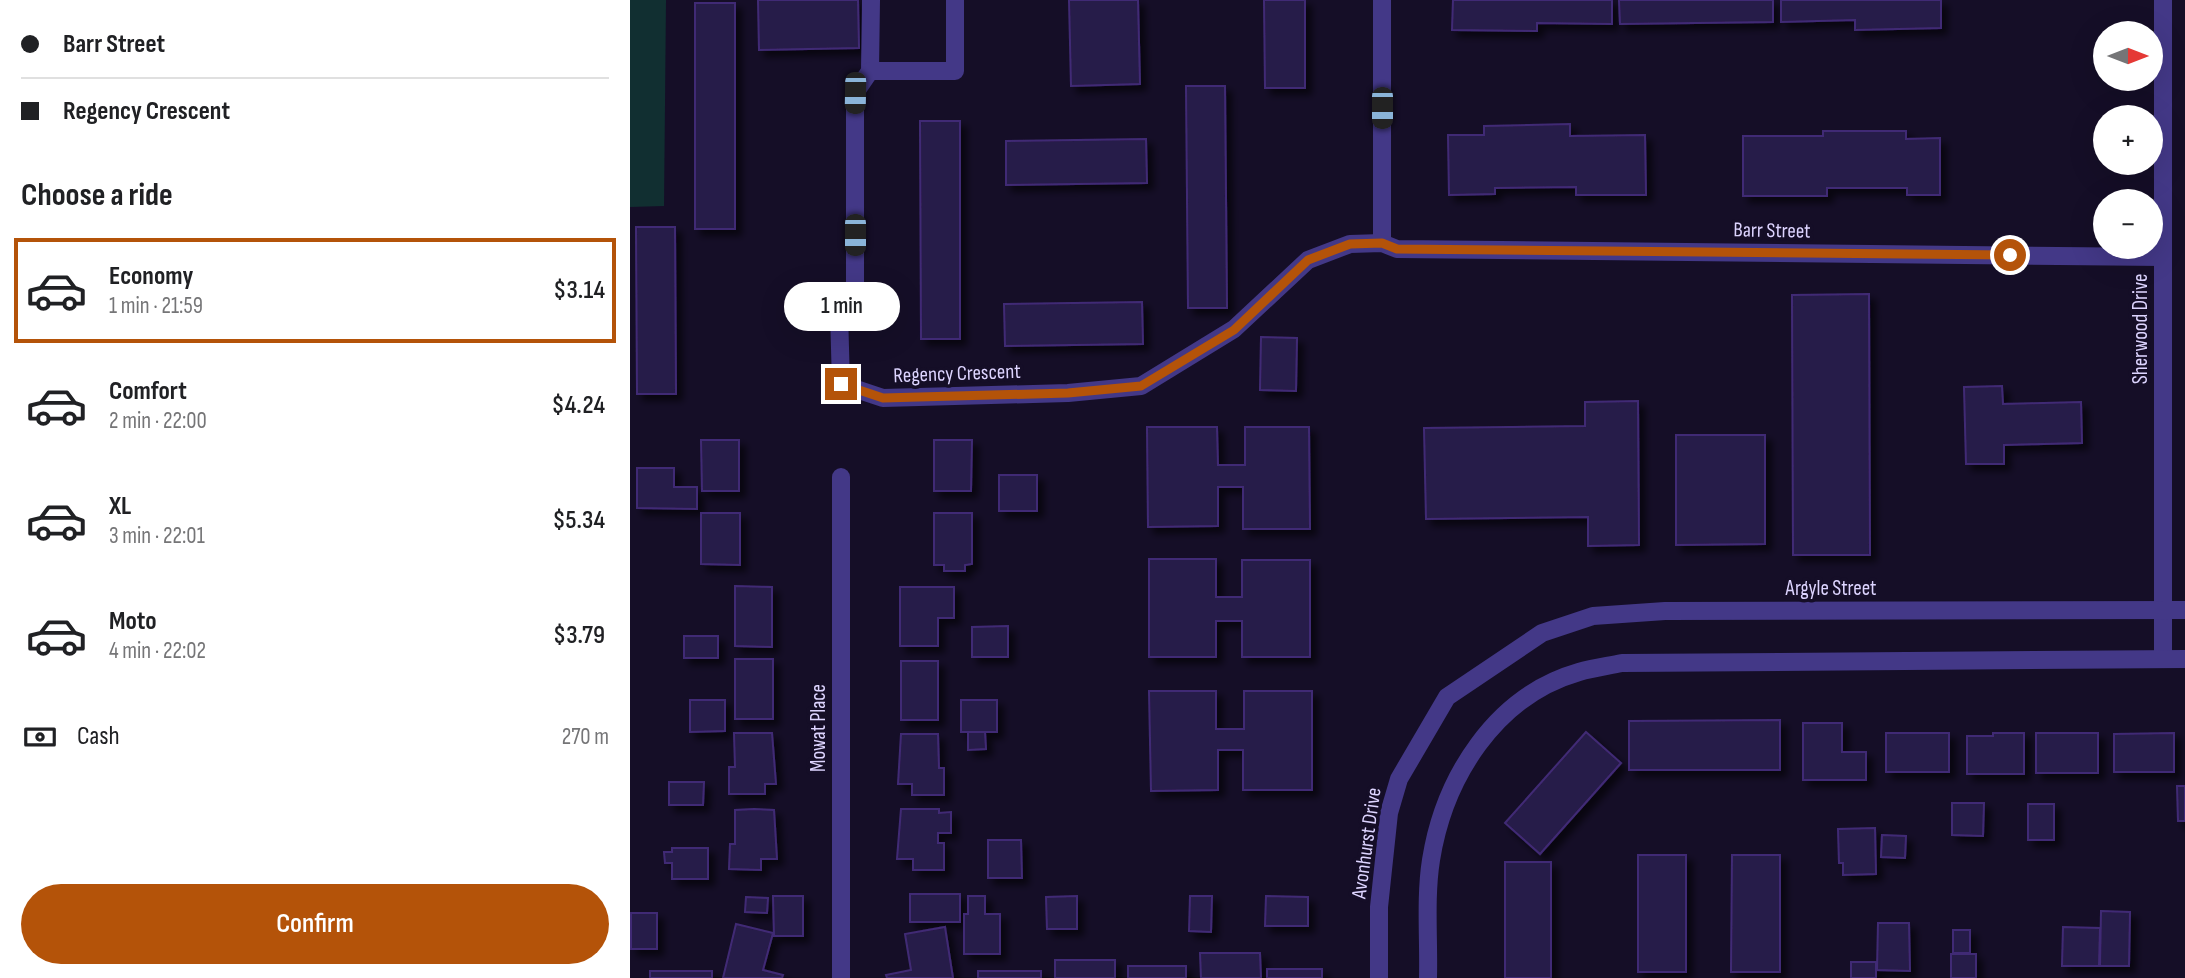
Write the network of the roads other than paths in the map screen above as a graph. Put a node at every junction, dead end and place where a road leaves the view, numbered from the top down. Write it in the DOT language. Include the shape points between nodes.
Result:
graph roads {
  1 [pos="871,0"];
  2 [pos="955,0"];
  3 [pos="1381,0"];
  4 [pos="2163,0"];
  5 [pos="870,71"];
  6 [pos="2163,189"];
  7 [pos="1382,243"];
  8 [pos="2093,256"];
  9 [pos="2163,257"];
  10 [pos="841,477"];
  11 [pos="2164,610"];
  12 [pos="2185,610"];
  13 [pos="2163,659"];
  14 [pos="2185,659"];
  15 [pos="1490,666"];
  16 [pos="841,978"];
  17 [pos="1379,978"];
  18 [pos="1428,978"];
  1 -- 5 [label="street, Regency Crescent"];
  2 -- 5 [label="street" via="956,71"];
  3 -- 7 [label="street"];
  4 -- 6 [label="street, Sherwood Drive"];
  5 -- 7 [label="street, Regency Crescent" via="855,93 855,284 839,312 841,384 883,398 1068,393 1141,386 1234,330 1308,260 1350,244"];
  7 -- 8 [label="street, Barr Street" via="1397,249"];
  9 -- 11 [label="street, Sherwood Drive"];
  10 -- 16 [label="street, Mowat Place"];
  11 -- 12 [label="street, Argyle Street"];
  11 -- 13 [label="street, Sherwood Drive"];
  11 -- 15 [label="street, Argyle Street" via="1593,615 1542,633"];
  13 -- 14 [label="street"];
  13 -- 18 [label="street" via="1622,663 1578,672 1537,690 1499,720 1463,764 1443,808 1431,862"];
  15 -- 17 [label="street, Avonhurst Drive" via="1447,697 1399,779 1389,813 1379,907"];
}
